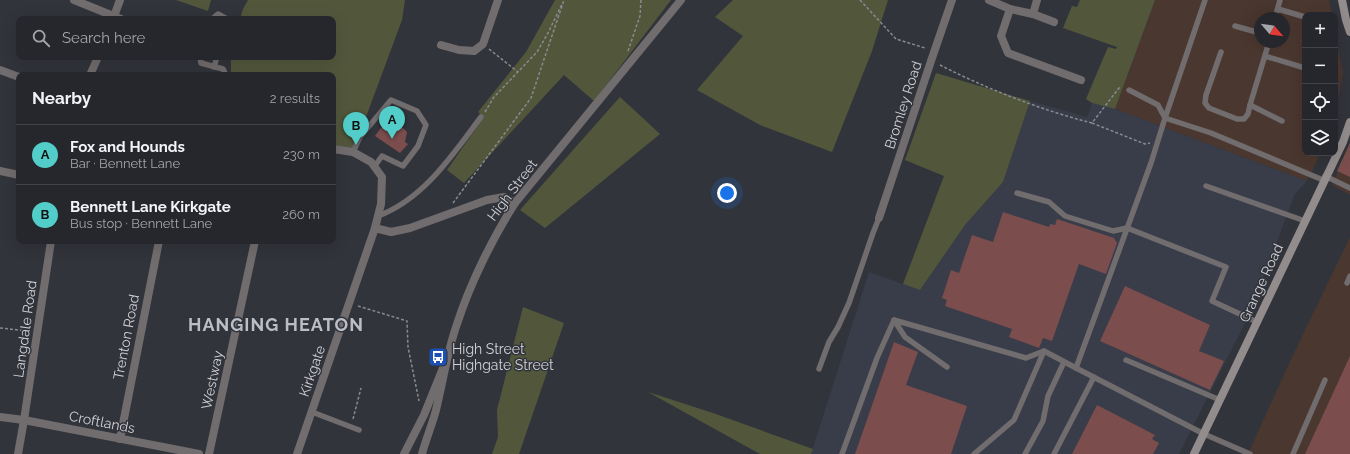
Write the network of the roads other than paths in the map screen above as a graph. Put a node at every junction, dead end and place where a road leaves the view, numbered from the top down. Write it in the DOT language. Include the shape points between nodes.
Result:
graph roads {
  1 [pos="74,0"];
  2 [pos="120,0"];
  3 [pos="498,0"];
  4 [pos="682,0"];
  5 [pos="952,0"];
  6 [pos="989,0"];
  7 [pos="1037,0"];
  8 [pos="1205,0"];
  9 [pos="1280,0"];
  10 [pos="1342,0"];
  11 [pos="1010,9"];
  12 [pos="1278,9"];
  13 [pos="1277,12"];
  14 [pos="1032,14"];
  15 [pos="111,16"];
  16 [pos="116,16"];
  17 [pos="1302,16"];
  18 [pos="1054,22"];
  19 [pos="1235,26"];
  20 [pos="1254,31"];
  21 [pos="1350,32"];
  22 [pos="441,45"];
  23 [pos="1267,48"];
  24 [pos="1222,52"];
  25 [pos="1265,56"];
  26 [pos="97,60"];
  27 [pos="201,60"];
  28 [pos="216,60"];
  29 [pos="214,67"];
  30 [pos="1302,67"];
  31 [pos="0,70"];
  32 [pos="91,72"];
  33 [pos="224,72"];
  34 [pos="16,76"];
  35 [pos="1082,83"];
  36 [pos="1129,90"];
  37 [pos="1250,105"];
  38 [pos="481,117"];
  39 [pos="1165,118"];
  40 [pos="1282,120"];
  41 [pos="1350,122"];
  42 [pos="336,149"];
  43 [pos="353,152"];
  44 [pos="374,167"];
  45 [pos="0,172"];
  46 [pos="16,175"];
  47 [pos="1324,178"];
  48 [pos="1206,186"];
  49 [pos="1350,188"];
  50 [pos="1017,193"];
  51 [pos="515,203"];
  52 [pos="378,216"];
  53 [pos="879,218"];
  54 [pos="1305,221"];
  55 [pos="375,228"];
  56 [pos="1127,228"];
  57 [pos="51,244"];
  58 [pos="157,244"];
  59 [pos="254,244"];
  60 [pos="1350,276"];
  61 [pos="1347,283"];
  62 [pos="894,320"];
  63 [pos="1257,322"];
  64 [pos="1044,351"];
  65 [pos="447,360"];
  66 [pos="1126,360"];
  67 [pos="1064,362"];
  68 [pos="947,367"];
  69 [pos="1076,368"];
  70 [pos="819,369"];
  71 [pos="1094,377"];
  72 [pos="1325,380"];
  73 [pos="1220,400"];
  74 [pos="312,412"];
  75 [pos="0,417"];
  76 [pos="24,420"];
  77 [pos="359,430"];
  78 [pos="1204,434"];
  79 [pos="120,439"];
  80 [pos="18,454"];
  81 [pos="199,454"];
  82 [pos="209,454"];
  83 [pos="297,454"];
  84 [pos="404,454"];
  85 [pos="422,454"];
  86 [pos="842,454"];
  87 [pos="974,454"];
  88 [pos="1025,454"];
  89 [pos="1054,454"];
  90 [pos="1194,454"];
  91 [pos="1250,454"];
  92 [pos="1292,454"];
  1 -- 15 [label="street"];
  2 -- 16 [label="street"];
  3 -- 22 [label="street" via="483,44 474,51"];
  4 -- 51 [label="street, High Street"];
  5 -- 53 [label="street, Bromley Road"];
  6 -- 11 [label="street"];
  7 -- 14 [label="street"];
  8 -- 39 [label="lane"];
  9 -- 12 [label="lane"];
  10 -- 21 [label="main road"];
  11 -- 14 [label="street"];
  11 -- 35 [label="street" via="1001,36 1008,53"];
  12 -- 13 [label="lane"];
  12 -- 17 [label="lane"];
  14 -- 18 [label="street"];
  19 -- 20 [label="lane"];
  23 -- 25 [label="lane"];
  24 -- 37 [label="lane" via="1205,103 1208,108 1237,119 1244,119"];
  25 -- 30 [label="lane"];
  25 -- 37 [label="lane"];
  26 -- 32 [label="street"];
  27 -- 29 [label="lane"];
  28 -- 29 [label="lane"];
  29 -- 33 [label="lane" via="223,69"];
  31 -- 34 [label="street"];
  36 -- 39 [label="lane" via="1158,105"];
  37 -- 40 [label="lane"];
  38 -- 52 [label="lane" via="439,172 409,198"];
  39 -- 47 [label="lane" via="1211,133"];
  39 -- 56 [label="lane"];
  41 -- 47 [label="main road, Grange Road" via="1343,142"];
  42 -- 43 [label="street"];
  43 -- 44 [label="street"];
  43 -- 44 [label="lane" via="360,137 391,100 417,111 426,125 418,146 403,166 382,156"];
  44 -- 52 [label="street, Kirkgate" via="382,177"];
  45 -- 46 [label="street"];
  47 -- 49 [label="lane"];
  47 -- 54 [label="main road, Grange Road"];
  48 -- 54 [label="lane"];
  50 -- 56 [label="lane" via="1049,202 1065,216 1113,231"];
  51 -- 55 [label="street" via="504,197 487,200 410,228 391,232"];
  51 -- 65 [label="street, High Street" via="500,226 471,287"];
  52 -- 55 [label="street, Kirkgate"];
  53 -- 70 [label="lane" via="849,303 829,342"];
  54 -- 63 [label="main road, Grange Road"];
  55 -- 74 [label="street, Kirkgate"];
  56 -- 63 [label="lane" via="1226,268 1212,301"];
  56 -- 69 [label="lane"];
  57 -- 76 [label="street, Langdale Road"];
  58 -- 79 [label="street, Trenton Road"];
  59 -- 82 [label="street, Westway"];
  60 -- 61 [label="lane"];
  62 -- 64 [label="lane" via="1026,358"];
  62 -- 68 [label="lane" via="905,337"];
  62 -- 86 [label="lane" via="877,358"];
  63 -- 73 [label="main road, Grange Road"];
  64 -- 67 [label="lane"];
  64 -- 87 [label="lane" via="1014,420"];
  65 -- 84 [label="street"];
  65 -- 85 [label="street, High Street" via="436,412"];
  66 -- 73 [label="lane"];
  67 -- 69 [label="lane"];
  67 -- 88 [label="lane" via="1048,396 1043,421"];
  69 -- 71 [label="lane"];
  71 -- 78 [label="lane"];
  71 -- 89 [label="lane"];
  72 -- 92 [label="lane"];
  73 -- 78 [label="main road, Grange Road"];
  74 -- 77 [label="lane"];
  74 -- 83 [label="street, Kirkgate"];
  75 -- 76 [label="street, Croftlands"];
  76 -- 79 [label="street, Croftlands"];
  76 -- 80 [label="street, Langdale Road"];
  78 -- 90 [label="main road, Grange Road"];
  78 -- 91 [label="lane"];
  79 -- 81 [label="street, Croftlands"];
}
